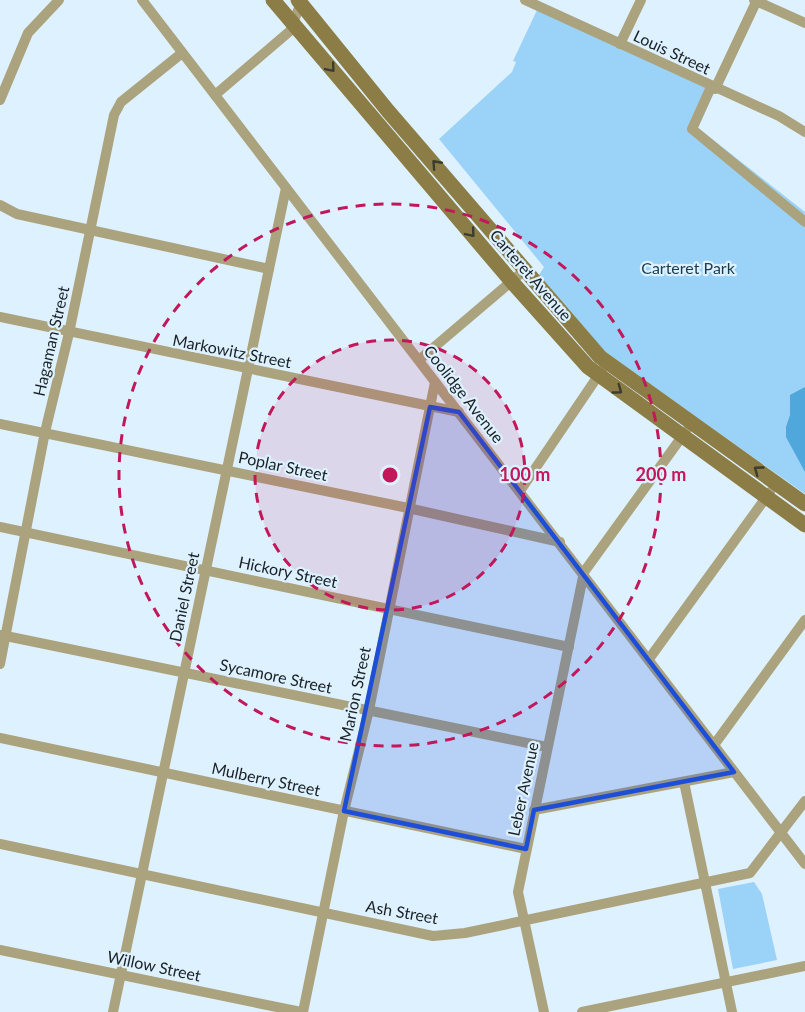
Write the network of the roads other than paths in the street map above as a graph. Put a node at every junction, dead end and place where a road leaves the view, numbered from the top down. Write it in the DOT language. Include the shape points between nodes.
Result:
graph roads {
  1 [pos="142,0"];
  2 [pos="273,0"];
  3 [pos="641,0"];
  4 [pos="756,0"];
  5 [pos="53,1"];
  6 [pos="300,1"];
  7 [pos="530,1"];
  8 [pos="293,24"];
  9 [pos="805,24"];
  10 [pos="620,44"];
  11 [pos="182,52"];
  12 [pos="360,78"];
  13 [pos="713,88"];
  14 [pos="348,89"];
  15 [pos="1,95"];
  16 [pos="215,95"];
  17 [pos="805,132"];
  18 [pos="286,188"];
  19 [pos="460,191"];
  20 [pos="446,204"];
  21 [pos="0,205"];
  22 [pos="805,222"];
  23 [pos="90,230"];
  24 [pos="269,269"];
  25 [pos="526,269"];
  26 [pos="512,282"];
  27 [pos="0,317"];
  28 [pos="69,333"];
  29 [pos="419,360"];
  30 [pos="608,363"];
  31 [pos="248,369"];
  32 [pos="598,376"];
  33 [pos="435,382"];
  34 [pos="430,407"];
  35 [pos="459,412"];
  36 [pos="692,422"];
  37 [pos="0,424"];
  38 [pos="45,432"];
  39 [pos="681,436"];
  40 [pos="226,470"];
  41 [pos="777,484"];
  42 [pos="520,491"];
  43 [pos="766,498"];
  44 [pos="805,504"];
  45 [pos="408,508"];
  46 [pos="805,525"];
  47 [pos="0,527"];
  48 [pos="24,533"];
  49 [pos="560,542"];
  50 [pos="206,570"];
  51 [pos="584,572"];
  52 [pos="388,609"];
  53 [pos="805,620"];
  54 [pos="3,635"];
  55 [pos="569,647"];
  56 [pos="649,659"];
  57 [pos="0,664"];
  58 [pos="183,672"];
  59 [pos="369,710"];
  60 [pos="0,738"];
  61 [pos="714,745"];
  62 [pos="547,747"];
  63 [pos="734,772"];
  64 [pos="163,773"];
  65 [pos="684,782"];
  66 [pos="805,801"];
  67 [pos="534,810"];
  68 [pos="344,811"];
  69 [pos="782,834"];
  70 [pos="0,844"];
  71 [pos="526,849"];
  72 [pos="805,864"];
  73 [pos="142,874"];
  74 [pos="705,883"];
  75 [pos="323,912"];
  76 [pos="525,920"];
  77 [pos="0,950"];
  78 [pos="805,966"];
  79 [pos="122,975"];
  80 [pos="725,982"];
  81 [pos="113,1012"];
  82 [pos="302,1012"];
  83 [pos="544,1012"];
  84 [pos="582,1012"];
  85 [pos="732,1012"];
  1 -- 11 [label="street, Coolidge Avenue"];
  2 -- 8 [label="street, Carteret Avenue"];
  3 -- 10 [label="street"];
  4 -- 9 [label="street"];
  4 -- 13 [label="street"];
  5 -- 15 [label="street" via="27,33"];
  6 -- 8 [label="street"];
  6 -- 12 [label="street, Carteret Avenue"];
  7 -- 10 [label="street, Louis Street"];
  8 -- 14 [label="street, Carteret Avenue, one-way"];
  8 -- 16 [label="street" via="290,32"];
  10 -- 13 [label="street, Louis Street"];
  11 -- 16 [label="street, Coolidge Avenue"];
  11 -- 23 [label="street, Hagaman Street" via="121,102 114,115"];
  12 -- 14 [label="street"];
  19 -- 12 [label="street, Carteret Avenue, one-way"];
  13 -- 17 [label="street, Louis Street" via="779,116"];
  13 -- 22 [label="street" via="692,129"];
  14 -- 20 [label="street, Carteret Avenue"];
  16 -- 18 [label="street, Coolidge Avenue"];
  18 -- 24 [label="street, Daniel Street"];
  18 -- 29 [label="street, Coolidge Avenue"];
  19 -- 20 [label="street"];
  19 -- 25 [label="street, Carteret Avenue"];
  20 -- 26 [label="street, Carteret Avenue, one-way"];
  21 -- 23 [label="street" via="17,214"];
  23 -- 24 [label="street"];
  23 -- 28 [label="street, Hagaman Street"];
  24 -- 31 [label="street, Daniel Street"];
  25 -- 26 [label="street"];
  25 -- 30 [label="street, Carteret Avenue"];
  26 -- 29 [label="street"];
  26 -- 32 [label="street, Carteret Avenue"];
  27 -- 28 [label="street, Markowitz Street"];
  28 -- 31 [label="street, Markowitz Street"];
  28 -- 38 [label="street, Hagaman Street"];
  29 -- 33 [label="street, Coolidge Avenue"];
  30 -- 32 [label="street"];
  30 -- 36 [label="street, Carteret Avenue"];
  31 -- 34 [label="street, Markowitz Street"];
  31 -- 40 [label="street, Daniel Street"];
  32 -- 39 [label="street, Carteret Avenue, one-way"];
  32 -- 42 [label="street"];
  33 -- 34 [label="street, Marion Street"];
  33 -- 35 [label="street, Coolidge Avenue"];
  34 -- 35 [label="street, Markowitz Street"];
  34 -- 45 [label="street, Marion Street"];
  35 -- 42 [label="street, Coolidge Avenue"];
  36 -- 39 [label="street"];
  41 -- 36 [label="street, Carteret Avenue, one-way"];
  37 -- 38 [label="street, Poplar Street"];
  38 -- 40 [label="street, Poplar Street"];
  38 -- 48 [label="street, Hagaman Street"];
  39 -- 43 [label="street, Carteret Avenue"];
  39 -- 51 [label="street"];
  40 -- 45 [label="street, Poplar Street"];
  40 -- 50 [label="street, Daniel Street"];
  41 -- 43 [label="street"];
  41 -- 44 [label="street, Carteret Avenue"];
  42 -- 49 [label="street, Coolidge Avenue"];
  43 -- 46 [label="street, Carteret Avenue"];
  43 -- 56 [label="street"];
  45 -- 49 [label="street, Poplar Street"];
  45 -- 52 [label="street, Marion Street"];
  47 -- 48 [label="street, Hickory Street"];
  48 -- 50 [label="street, Hickory Street"];
  48 -- 54 [label="street, Hagaman Street"];
  49 -- 51 [label="street, Coolidge Avenue"];
  50 -- 52 [label="street, Hickory Street"];
  50 -- 58 [label="street, Daniel Street"];
  51 -- 55 [label="street, Leber Avenue"];
  51 -- 56 [label="street, Coolidge Avenue"];
  52 -- 55 [label="street, Hickory Street"];
  52 -- 59 [label="street, Marion Street"];
  53 -- 61 [label="street"];
  54 -- 57 [label="street, Hagaman Street"];
  54 -- 58 [label="street, Sycamore Street"];
  55 -- 62 [label="street, Leber Avenue"];
  56 -- 61 [label="street, Coolidge Avenue"];
  58 -- 59 [label="street, Sycamore Street"];
  58 -- 64 [label="street, Daniel Street"];
  59 -- 62 [label="street, Sycamore Street"];
  59 -- 68 [label="street, Marion Street"];
  60 -- 64 [label="street, Mulberry Street"];
  61 -- 63 [label="street, Coolidge Avenue"];
  62 -- 67 [label="street, Leber Avenue"];
  63 -- 65 [label="street"];
  63 -- 69 [label="street, Coolidge Avenue"];
  64 -- 68 [label="street, Mulberry Street"];
  64 -- 73 [label="street, Daniel Street"];
  65 -- 67 [label="street"];
  65 -- 74 [label="street"];
  66 -- 69 [label="street, Ash Street"];
  67 -- 71 [label="street, Leber Avenue"];
  68 -- 71 [label="street, Mulberry Street"];
  68 -- 75 [label="street, Marion Street"];
  69 -- 72 [label="street, Coolidge Avenue"];
  69 -- 74 [label="street, Ash Street" via="750,873"];
  70 -- 73 [label="street, Ash Street"];
  71 -- 76 [label="street, Leber Avenue" via="518,892"];
  73 -- 75 [label="street, Ash Street"];
  73 -- 79 [label="street, Daniel Street"];
  74 -- 76 [label="street, Ash Street"];
  74 -- 80 [label="street"];
  75 -- 76 [label="street, Ash Street" via="433,936"];
  75 -- 82 [label="street, Marion Street"];
  76 -- 83 [label="street, Leber Avenue"];
  77 -- 79 [label="street, Willow Street"];
  78 -- 80 [label="street"];
  79 -- 81 [label="street, Daniel Street"];
  79 -- 82 [label="street, Willow Street"];
  80 -- 84 [label="street"];
  80 -- 85 [label="street"];
}
